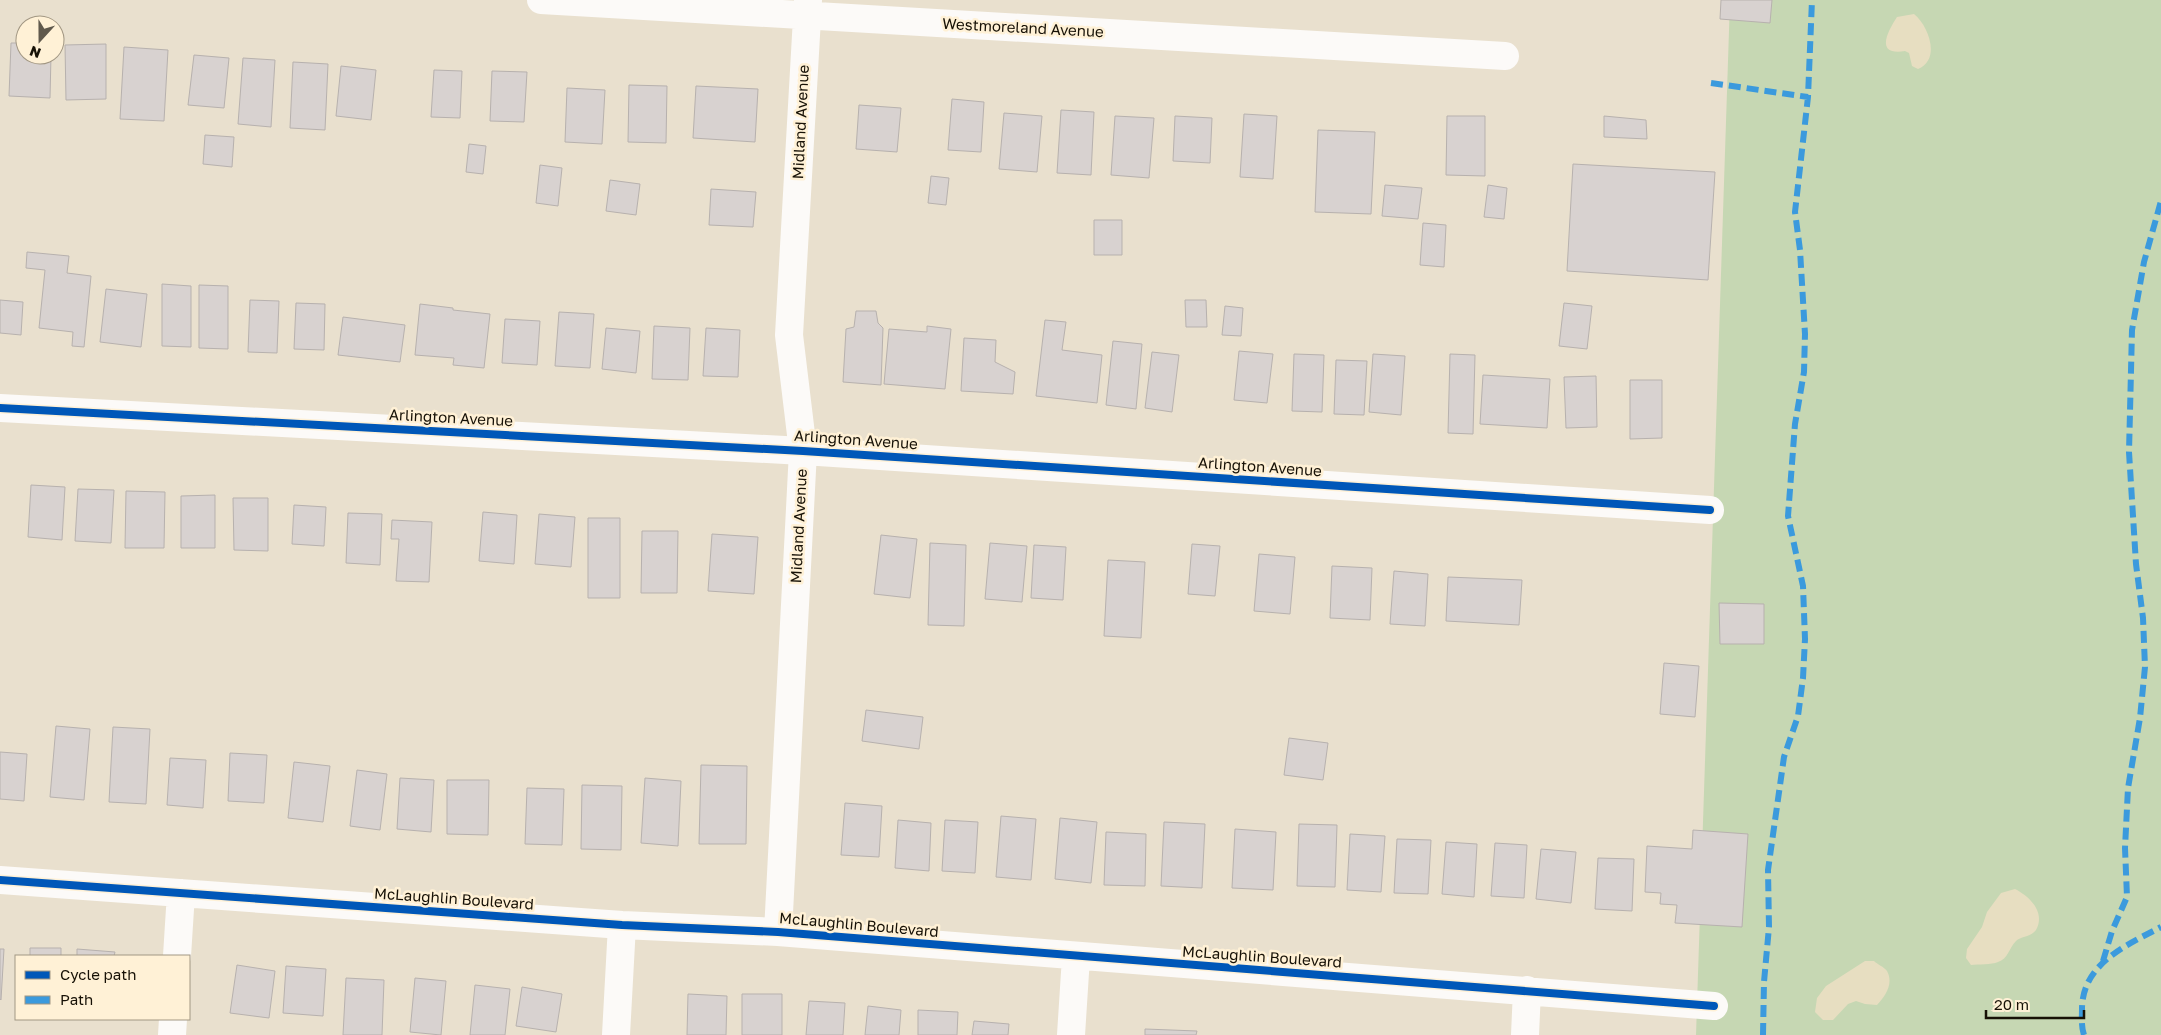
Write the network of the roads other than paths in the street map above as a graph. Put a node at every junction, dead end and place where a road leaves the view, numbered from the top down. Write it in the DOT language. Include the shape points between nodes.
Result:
graph roads {
  1 [pos="541,0"];
  2 [pos="808,8"];
  3 [pos="1505,56"];
  4 [pos="0,408"];
  5 [pos="803,451"];
  6 [pos="1710,510"];
  7 [pos="0,880"];
  8 [pos="181,893"];
  9 [pos="622,925"];
  10 [pos="778,932"];
  11 [pos="177,955"];
  12 [pos="1076,957"];
  13 [pos="1527,990"];
  14 [pos="1714,1006"];
  15 [pos="173,1020"];
  16 [pos="172,1035"];
  17 [pos="616,1035"];
  18 [pos="1071,1035"];
  19 [pos="1525,1035"];
  1 -- 2 [label="street, Westmoreland Avenue"];
  2 -- 3 [label="street, Westmoreland Avenue"];
  2 -- 5 [label="street, Midland Avenue" via="789,335"];
  4 -- 5 [label="street, Arlington Avenue"];
  5 -- 6 [label="street, Arlington Avenue"];
  5 -- 10 [label="street, Midland Avenue"];
  7 -- 8 [label="street, McLaughlin Boulevard"];
  8 -- 9 [label="street, McLaughlin Boulevard"];
  8 -- 11 [label="street"];
  9 -- 10 [label="street, McLaughlin Boulevard"];
  9 -- 17 [label="street"];
  10 -- 12 [label="street, McLaughlin Boulevard"];
  12 -- 13 [label="street, McLaughlin Boulevard"];
  12 -- 18 [label="street"];
  13 -- 14 [label="street, McLaughlin Boulevard"];
  13 -- 19 [label="street"];
  15 -- 16 [label="street"];
}
